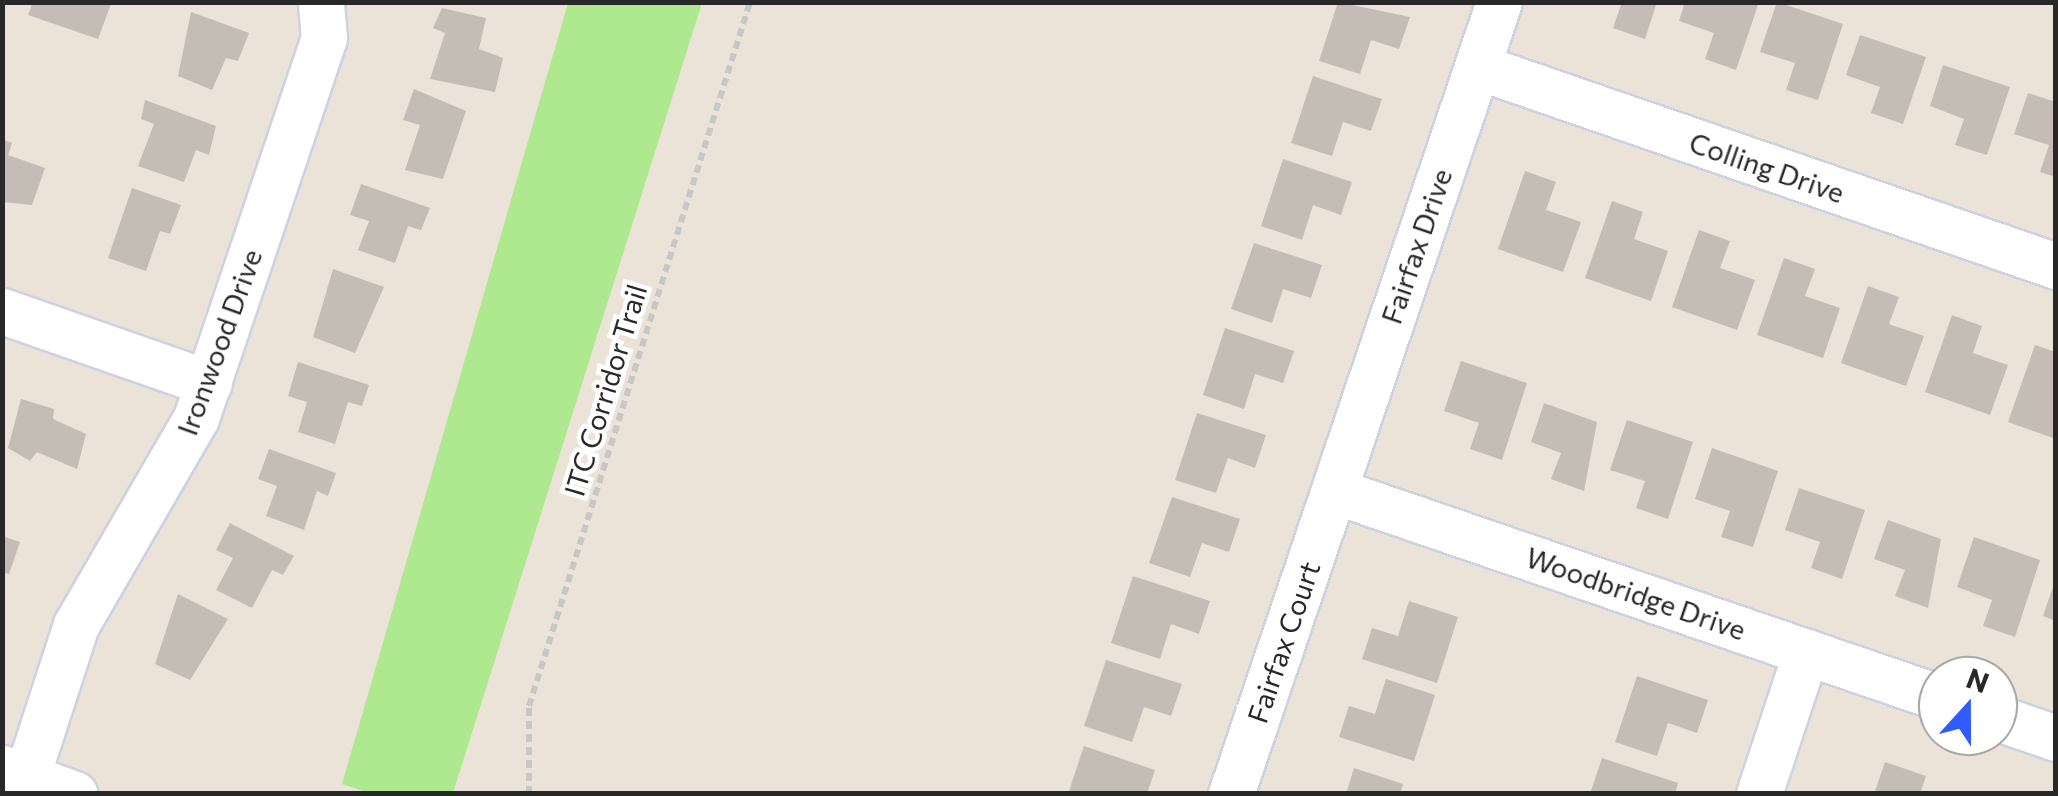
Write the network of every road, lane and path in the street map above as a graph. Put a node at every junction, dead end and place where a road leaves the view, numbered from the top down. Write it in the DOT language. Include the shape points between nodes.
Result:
graph roads {
  1 [pos="322,2"];
  2 [pos="750,2"];
  3 [pos="1500,2"];
  4 [pos="1478,68"];
  5 [pos="2056,266"];
  6 [pos="2,311"];
  7 [pos="209,383"];
  8 [pos="1334,490"];
  9 [pos="1806,652"];
  10 [pos="1918,689"];
  11 [pos="2018,725"];
  12 [pos="2056,738"];
  13 [pos="16,779"];
  14 [pos="75,794"];
  15 [pos="529,794"];
  16 [pos="1231,794"];
  17 [pos="1759,794"];
  1 -- 7 [label="street, Ironwood Drive" via="324,38"];
  2 -- 15 [label="path, ITC Corridor Trail" via="529,706"];
  3 -- 4 [label="street, Fairfax Drive"];
  4 -- 5 [label="street, Colling Drive"];
  4 -- 8 [label="street, Fairfax Drive"];
  6 -- 7 [label="street"];
  7 -- 13 [label="street, Ironwood Drive" via="180,452 76,624"];
  8 -- 9 [label="street, Woodbridge Drive"];
  8 -- 16 [label="street, Fairfax Court"];
  9 -- 10 [label="street, Woodbridge Drive"];
  9 -- 17 [label="street"];
  11 -- 12 [label="street"];
  13 -- 14 [label="street"];
}
